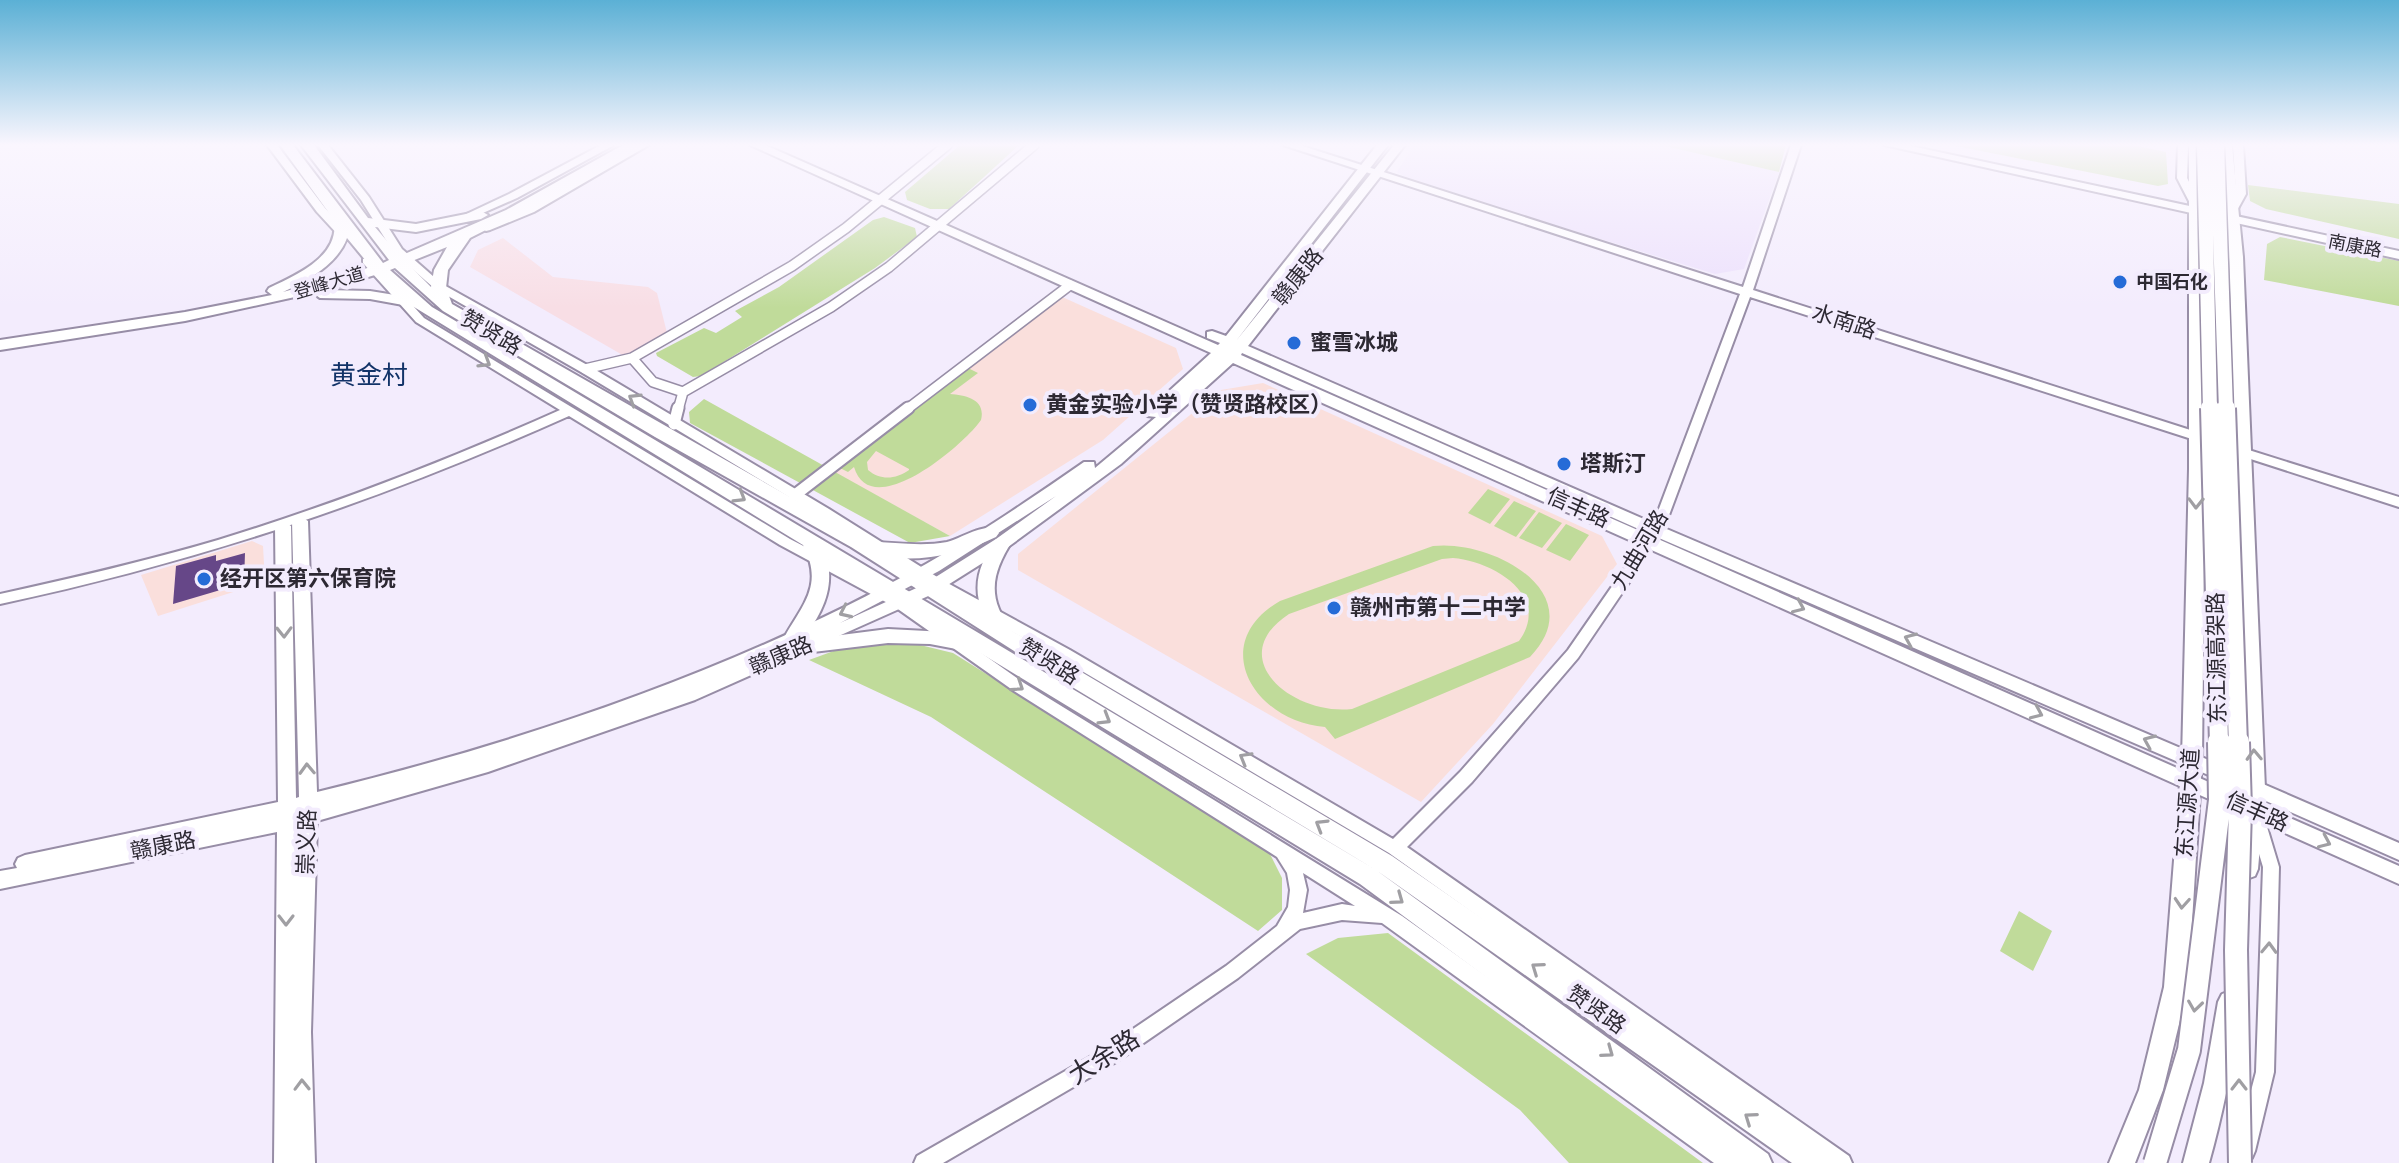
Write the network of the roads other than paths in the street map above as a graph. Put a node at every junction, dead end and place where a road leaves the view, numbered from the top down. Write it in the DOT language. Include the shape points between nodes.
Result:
graph roads {
  1 [pos="313,199"];
  2 [pos="324,199"];
  3 [pos="352,199"];
  4 [pos="365,199"];
  5 [pos="506,199"];
  6 [pos="517,199"];
  7 [pos="534,199"];
  8 [pos="548,199"];
  9 [pos="881,199"];
  10 [pos="889,199"];
  11 [pos="971,199"];
  12 [pos="1350,199"];
  13 [pos="1458,199"];
  14 [pos="1778,199"];
  15 [pos="2153,199"];
  16 [pos="2156,199"];
  17 [pos="2192,199"];
  18 [pos="2196,199"];
  19 [pos="2205,199"];
  20 [pos="2219,199"];
  21 [pos="2230,199"];
  22 [pos="2239,199"];
  23 [pos="2196,208"];
  24 [pos="491,212"];
  25 [pos="2231,216"];
  26 [pos="452,223"];
  27 [pos="341,224"];
  28 [pos="373,224"];
  29 [pos="943,224"];
  30 [pos="478,227"];
  31 [pos="464,238"];
  32 [pos="2399,246"];
  33 [pos="2399,255"];
  34 [pos="385,261"];
  35 [pos="1070,285"];
  36 [pos="438,286"];
  37 [pos="1747,291"];
  38 [pos="272,295"];
  39 [pos="400,299"];
  40 [pos="448,308"];
  41 [pos="427,310"];
  42 [pos="0,336"];
  43 [pos="0,345"];
  44 [pos="1231,349"];
  45 [pos="632,358"];
  46 [pos="585,369"];
  47 [pos="683,392"];
  48 [pos="567,412"];
  49 [pos="674,424"];
  50 [pos="2197,437"];
  51 [pos="2241,452"];
  52 [pos="795,495"];
  53 [pos="2399,502"];
  54 [pos="292,524"];
  55 [pos="803,535"];
  56 [pos="1653,535"];
  57 [pos="996,538"];
  58 [pos="857,543"];
  59 [pos="883,550"];
  60 [pos="819,557"];
  61 [pos="925,582"];
  62 [pos="896,596"];
  63 [pos="0,599"];
  64 [pos="991,614"];
  65 [pos="1014,640"];
  66 [pos="799,641"];
  67 [pos="957,641"];
  68 [pos="1009,662"];
  69 [pos="2192,759"];
  70 [pos="2190,781"];
  71 [pos="1254,784"];
  72 [pos="2255,789"];
  73 [pos="1226,791"];
  74 [pos="1309,797"];
  75 [pos="308,809"];
  76 [pos="2255,811"];
  77 [pos="287,815"];
  78 [pos="1277,847"];
  79 [pos="1395,848"];
  80 [pos="2399,852"];
  81 [pos="0,869"];
  82 [pos="2399,875"];
  83 [pos="0,880"];
  84 [pos="1455,890"];
  85 [pos="1396,922"];
  86 [pos="1276,938"];
  87 [pos="1500,942"];
  88 [pos="1460,944"];
  89 [pos="285,1163"];
  90 [pos="304,1163"];
  91 [pos="924,1163"];
  92 [pos="1730,1163"];
  93 [pos="1759,1163"];
  94 [pos="1814,1163"];
  95 [pos="1842,1163"];
  96 [pos="2122,1163"];
  97 [pos="2155,1163"];
  98 [pos="2196,1163"];
  99 [pos="2241,1163"];
  1 -- 27 [label="street"];
  2 -- 27 [label="main road, 赞贤路"];
  3 -- 28 [label="main road, 赞贤路"];
  4 -- 28 [label="street"];
  5 -- 26 [label="street"];
  6 -- 24 [label="main road, 登峰大道"];
  7 -- 30 [label="main road, 登峰大道"];
  8 -- 31 [label="street"];
  9 -- 45 [label="street" via="792,266"];
  10 -- 29 [label="main road, 信丰路"];
  11 -- 29 [label="street"];
  12 -- 44 [label="main road, 赣康路"];
  13 -- 37 [label="street, 水南路"];
  14 -- 37 [label="street, 九曲河路"];
  15 -- 23 [label="main road, 南康路"];
  16 -- 23 [label="main road, 南康路"];
  17 -- 23 [label="street"];
  18 -- 23 [label="main road, 东江源大道"];
  19 -- 97 [label="main road, 东江源高架路, one-way, bridge" via="2220,800 2189,1050"];
  99 -- 20 [label="main road, 东江源高架路, one-way, bridge" via="2236,950 2240,809"];
  21 -- 25 [label="main road"];
  22 -- 25 [label="street"];
  23 -- 25 [label="main road, 南康路"];
  23 -- 50 [label="main road, 东江源大道"];
  24 -- 26 [label="main road"];
  24 -- 34 [label="main road, 登峰大道"];
  25 -- 32 [label="main road, 南康路"];
  25 -- 33 [label="main road, 南康路"];
  25 -- 51 [label="main road"];
  26 -- 28 [label="main road" via="416,228"];
  27 -- 34 [label="main road, 赞贤路"];
  27 -- 38 [label="main road" via="337,245 320,264"];
  28 -- 34 [label="main road, 赞贤路"];
  29 -- 35 [label="main road, 信丰路"];
  29 -- 44 [label="main road, 信丰路"];
  29 -- 47 [label="street" via="831,307"];
  30 -- 31 [label="main road"];
  30 -- 34 [label="main road, 登峰大道"];
  31 -- 36 [label="main road" via="445,258"];
  34 -- 36 [label="street"];
  34 -- 38 [label="main road, 登峰大道"];
  34 -- 39 [label="street"];
  34 -- 40 [label="main road, 赞贤路"];
  34 -- 41 [label="main road, 赞贤路" via="405,294"];
  35 -- 44 [label="main road, 信丰路"];
  35 -- 52 [label="street"];
  36 -- 40 [label="main road"];
  36 -- 46 [label="street"];
  37 -- 50 [label="street, 水南路"];
  37 -- 56 [label="street, 九曲河路"];
  38 -- 39 [label="main road" via="339,293"];
  38 -- 42 [label="main road, 登峰大道"];
  38 -- 43 [label="main road, 登峰大道"];
  39 -- 41 [label="main road"];
  39 -- 48 [label="street, one-way" via="420,320"];
  40 -- 58 [label="main road, 赞贤路"];
  41 -- 55 [label="main road, 赞贤路, one-way"];
  44 -- 56 [label="main road, 信丰路"];
  44 -- 57 [label="main road, 赣康路" via="1116,460"];
  45 -- 46 [label="street"];
  45 -- 47 [label="street" via="643,376"];
  49 -- 46 [label="street, one-way"];
  47 -- 49 [label="street"];
  48 -- 54 [label="street"];
  48 -- 60 [label="street"];
  49 -- 52 [label="street"];
  50 -- 51 [label="street, 水南路"];
  50 -- 69 [label="main road, 东江源大道, one-way"];
  51 -- 53 [label="street, 水南路"];
  72 -- 51 [label="main road, one-way"];
  52 -- 59 [label="street"];
  54 -- 63 [label="street"];
  75 -- 54 [label="main road, 崇义路, one-way"];
  54 -- 77 [label="main road, 崇义路, one-way"];
  55 -- 60 [label="main road"];
  55 -- 62 [label="main road, 赞贤路"];
  69 -- 56 [label="main road, 信丰路, one-way"];
  56 -- 70 [label="main road, 信丰路, one-way"];
  56 -- 79 [label="street, 九曲河路" via="1573,654 1466,777"];
  57 -- 59 [label="main road" via="943,550"];
  57 -- 61 [label="main road, 赣康路"];
  57 -- 64 [label="main road" via="985,579"];
  58 -- 59 [label="main road"];
  58 -- 61 [label="main road, 赞贤路"];
  59 -- 61 [label="street"];
  60 -- 62 [label="street"];
  60 -- 66 [label="main road" via="819,595"];
  61 -- 62 [label="main road, 赣康路"];
  61 -- 64 [label="street"];
  61 -- 65 [label="main road, 赞贤路"];
  62 -- 66 [label="main road, 赣康路"];
  62 -- 67 [label="street"];
  62 -- 68 [label="main road, 赞贤路"];
  64 -- 65 [label="main road"];
  74 -- 64 [label="street, one-way"];
  65 -- 71 [label="main road, 赞贤路"];
  66 -- 67 [label="main road" via="893,635"];
  66 -- 75 [label="main road, 赣康路" via="689,695 488,764"];
  67 -- 68 [label="main road"];
  67 -- 78 [label="street, one-way" via="1019,687"];
  68 -- 73 [label="main road, 赞贤路, one-way"];
  69 -- 70 [label="main road, 东江源大道"];
  69 -- 72 [label="main road, 信丰路"];
  70 -- 76 [label="main road, 信丰路"];
  70 -- 96 [label="main road, 东江源大道, one-way" via="2176,987 2151,1090"];
  71 -- 74 [label="street"];
  87 -- 71 [label="main road, 赞贤路, one-way"];
  72 -- 76 [label="main road"];
  72 -- 80 [label="main road, 信丰路"];
  73 -- 78 [label="street"];
  73 -- 88 [label="main road, 赞贤路, one-way" via="1368,877"];
  74 -- 79 [label="street"];
  75 -- 77 [label="main road, 赣康路"];
  90 -- 75 [label="main road, 崇义路, one-way" via="301,1032"];
  76 -- 82 [label="main road, 信丰路, one-way"];
  76 -- 98 [label="main road" via="2222,1057"];
  99 -- 76 [label="street, one-way" via="2265,1072 2271,867"];
  77 -- 81 [label="main road, 赣康路"];
  77 -- 83 [label="main road, 赣康路"];
  77 -- 89 [label="main road, 崇义路, one-way"];
  78 -- 85 [label="street"];
  78 -- 86 [label="street" via="1296,871 1300,889 1294,915"];
  79 -- 84 [label="street"];
  84 -- 87 [label="street"];
  84 -- 95 [label="street"];
  85 -- 86 [label="street, 大余路" via="1369,913 1329,913 1296,922"];
  85 -- 88 [label="street"];
  85 -- 92 [label="street"];
  86 -- 91 [label="street, 大余路" via="1109,1056"];
  94 -- 87 [label="main road, 赞贤路, one-way"];
  88 -- 93 [label="main road, 赞贤路, one-way"];
}
